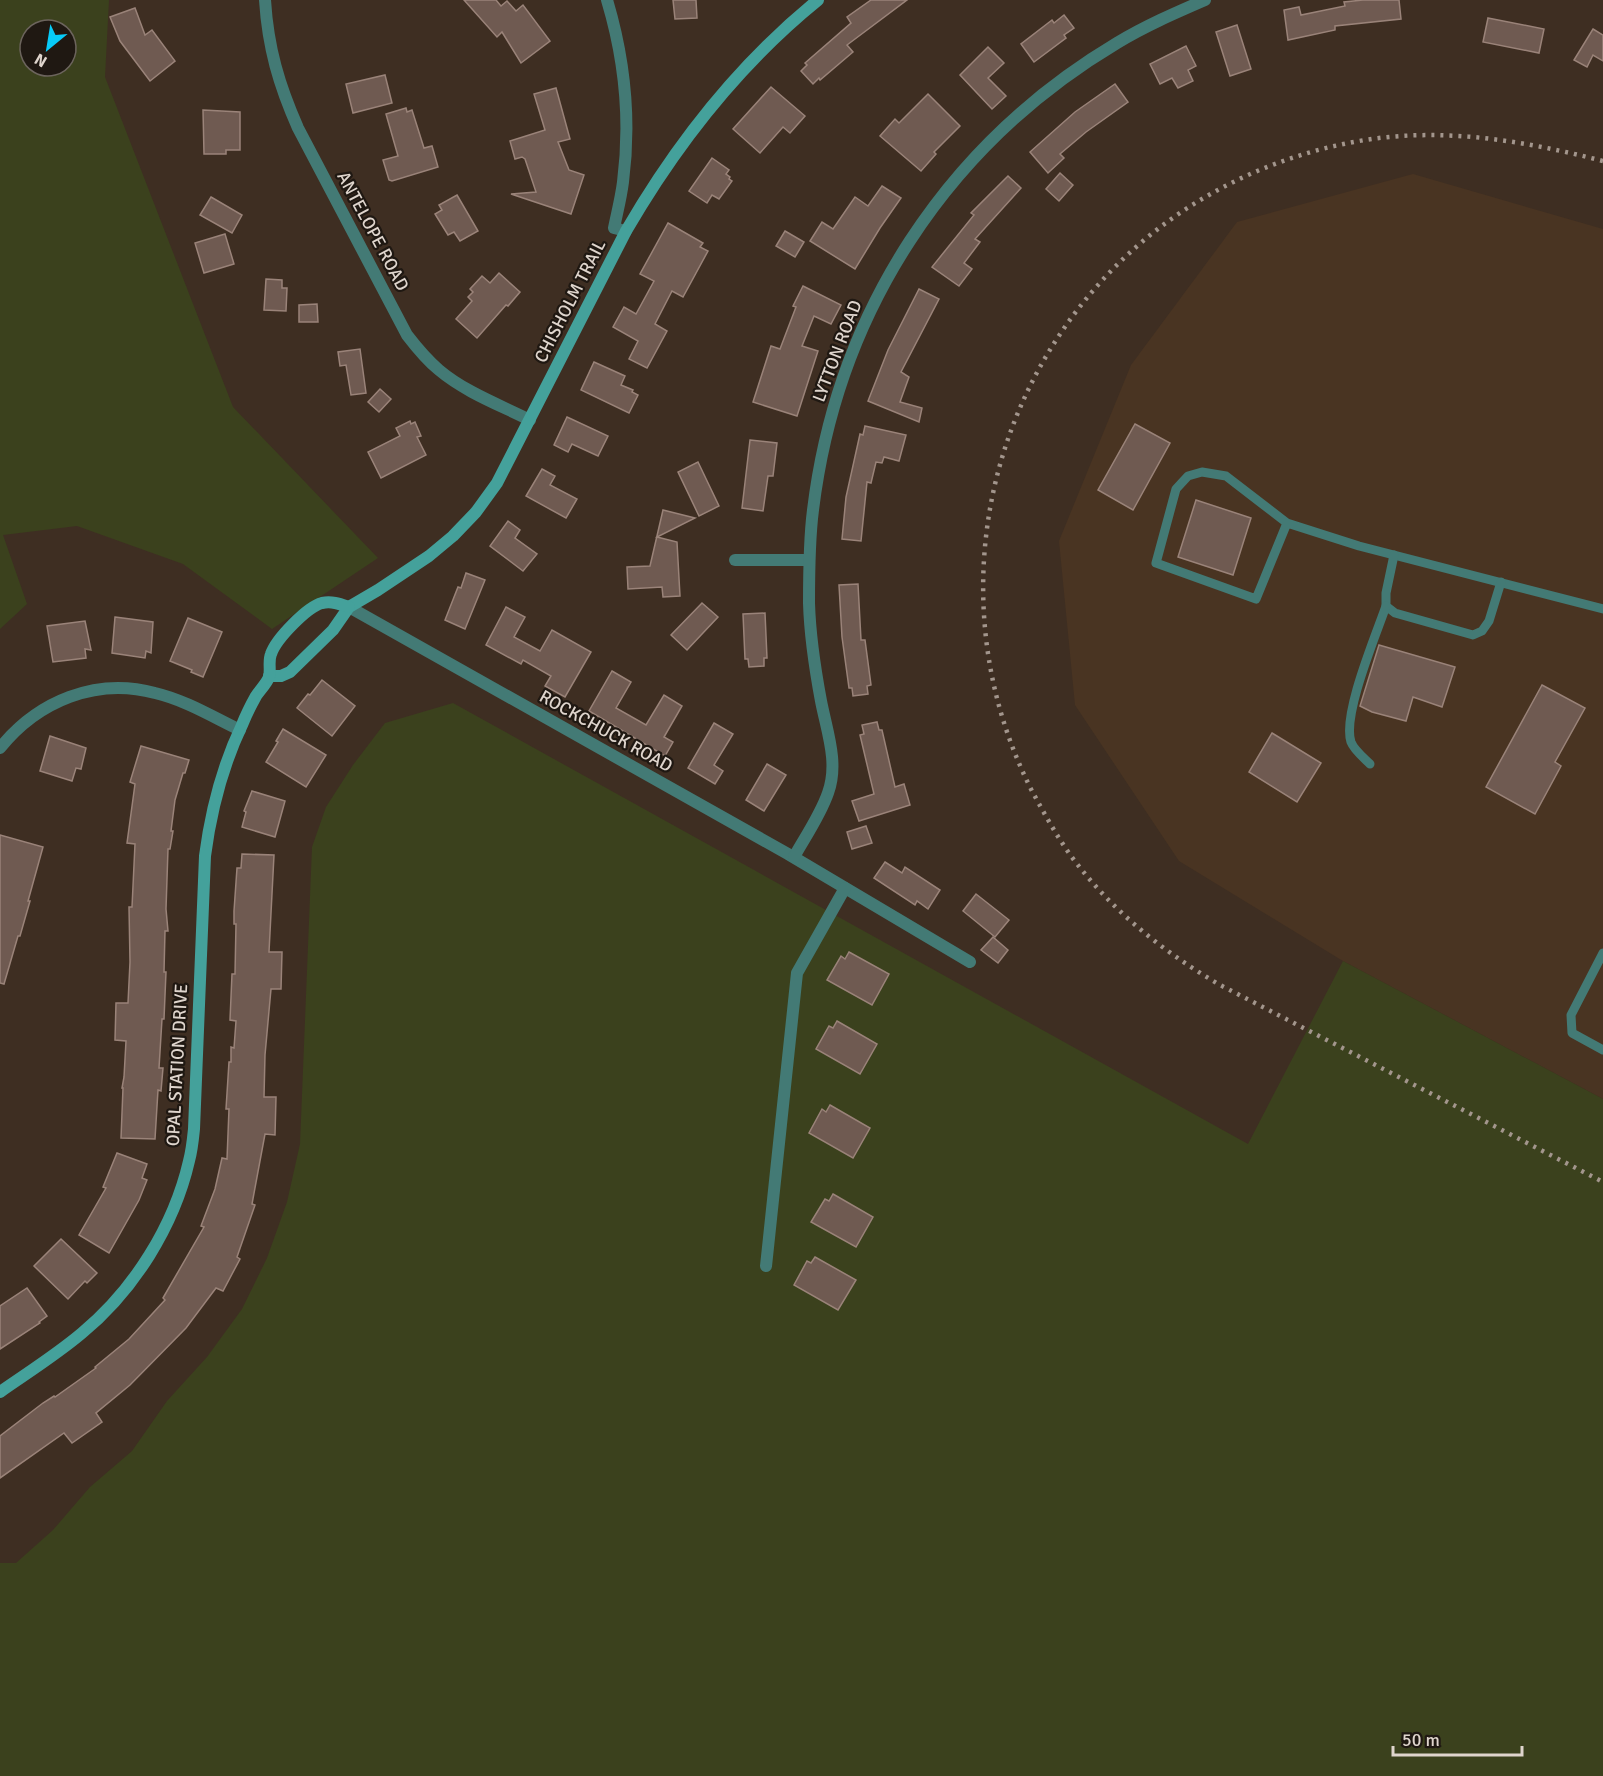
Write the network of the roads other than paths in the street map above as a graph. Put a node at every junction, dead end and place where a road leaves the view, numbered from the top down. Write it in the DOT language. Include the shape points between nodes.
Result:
graph roads {
  1 [pos="265,0"];
  2 [pos="607,0"];
  3 [pos="818,0"];
  4 [pos="1205,0"];
  5 [pos="626,231"];
  6 [pos="530,420"];
  7 [pos="1287,523"];
  8 [pos="1395,555"];
  9 [pos="735,560"];
  10 [pos="809,560"];
  11 [pos="1502,582"];
  12 [pos="1386,606"];
  13 [pos="349,607"];
  14 [pos="1603,609"];
  15 [pos="269,676"];
  16 [pos="240,730"];
  17 [pos="0,748"];
  18 [pos="1370,764"];
  19 [pos="794,857"];
  20 [pos="844,888"];
  21 [pos="1603,953"];
  22 [pos="970,962"];
  23 [pos="1603,1050"];
  24 [pos="766,1266"];
  25 [pos="0,1392"];
  1 -- 6 [label="street, ANTELOPE ROAD" via="267,30 284,96 407,335 423,355 461,386"];
  2 -- 5 [label="street" via="627,102 623,185 614,228"];
  3 -- 5 [label="street, CHISHOLM TRAIL" via="753,59 714,102 649,191"];
  4 -- 10 [label="street, LYTTON ROAD" via="1118,42 1034,101 961,172 927,214 872,305 850,356 821,457"];
  5 -- 6 [label="street, CHISHOLM TRAIL"];
  6 -- 13 [label="street, CHISHOLM TRAIL" via="497,483 453,536"];
  7 -- 7 [label="lane" via="1256,598 1156,563 1176,489 1188,476 1202,472 1226,476"];
  7 -- 8 [label="lane"];
  8 -- 11 [label="lane"];
  8 -- 12 [label="lane"];
  9 -- 10 [label="street"];
  10 -- 19 [label="street, LYTTON ROAD" via="815,666 832,753 832,774 821,810"];
  11 -- 12 [label="lane" via="1489,621 1473,635 1395,613"];
  11 -- 14 [label="lane"];
  12 -- 18 [label="lane" via="1350,718 1351,743"];
  13 -- 15 [label="street" via="333,630 290,672"];
  13 -- 15 [label="street, OPAL STATION DRIVE" via="331,602 310,608 270,655"];
  13 -- 19 [label="street, ROCKCHUCK ROAD"];
  15 -- 16 [label="street, OPAL STATION DRIVE"];
  16 -- 17 [label="street" via="157,693 108,689 55,702 13,732"];
  16 -- 25 [label="street, OPAL STATION DRIVE" via="215,794 207,836 194,1129 181,1189 152,1250 106,1311 83,1333"];
  19 -- 20 [label="street, ROCKCHUCK ROAD"];
  20 -- 22 [label="street, ROCKCHUCK ROAD"];
  20 -- 24 [label="street" via="797,973"];
  21 -- 23 [label="lane" via="1572,1015 1572,1033"];
}
